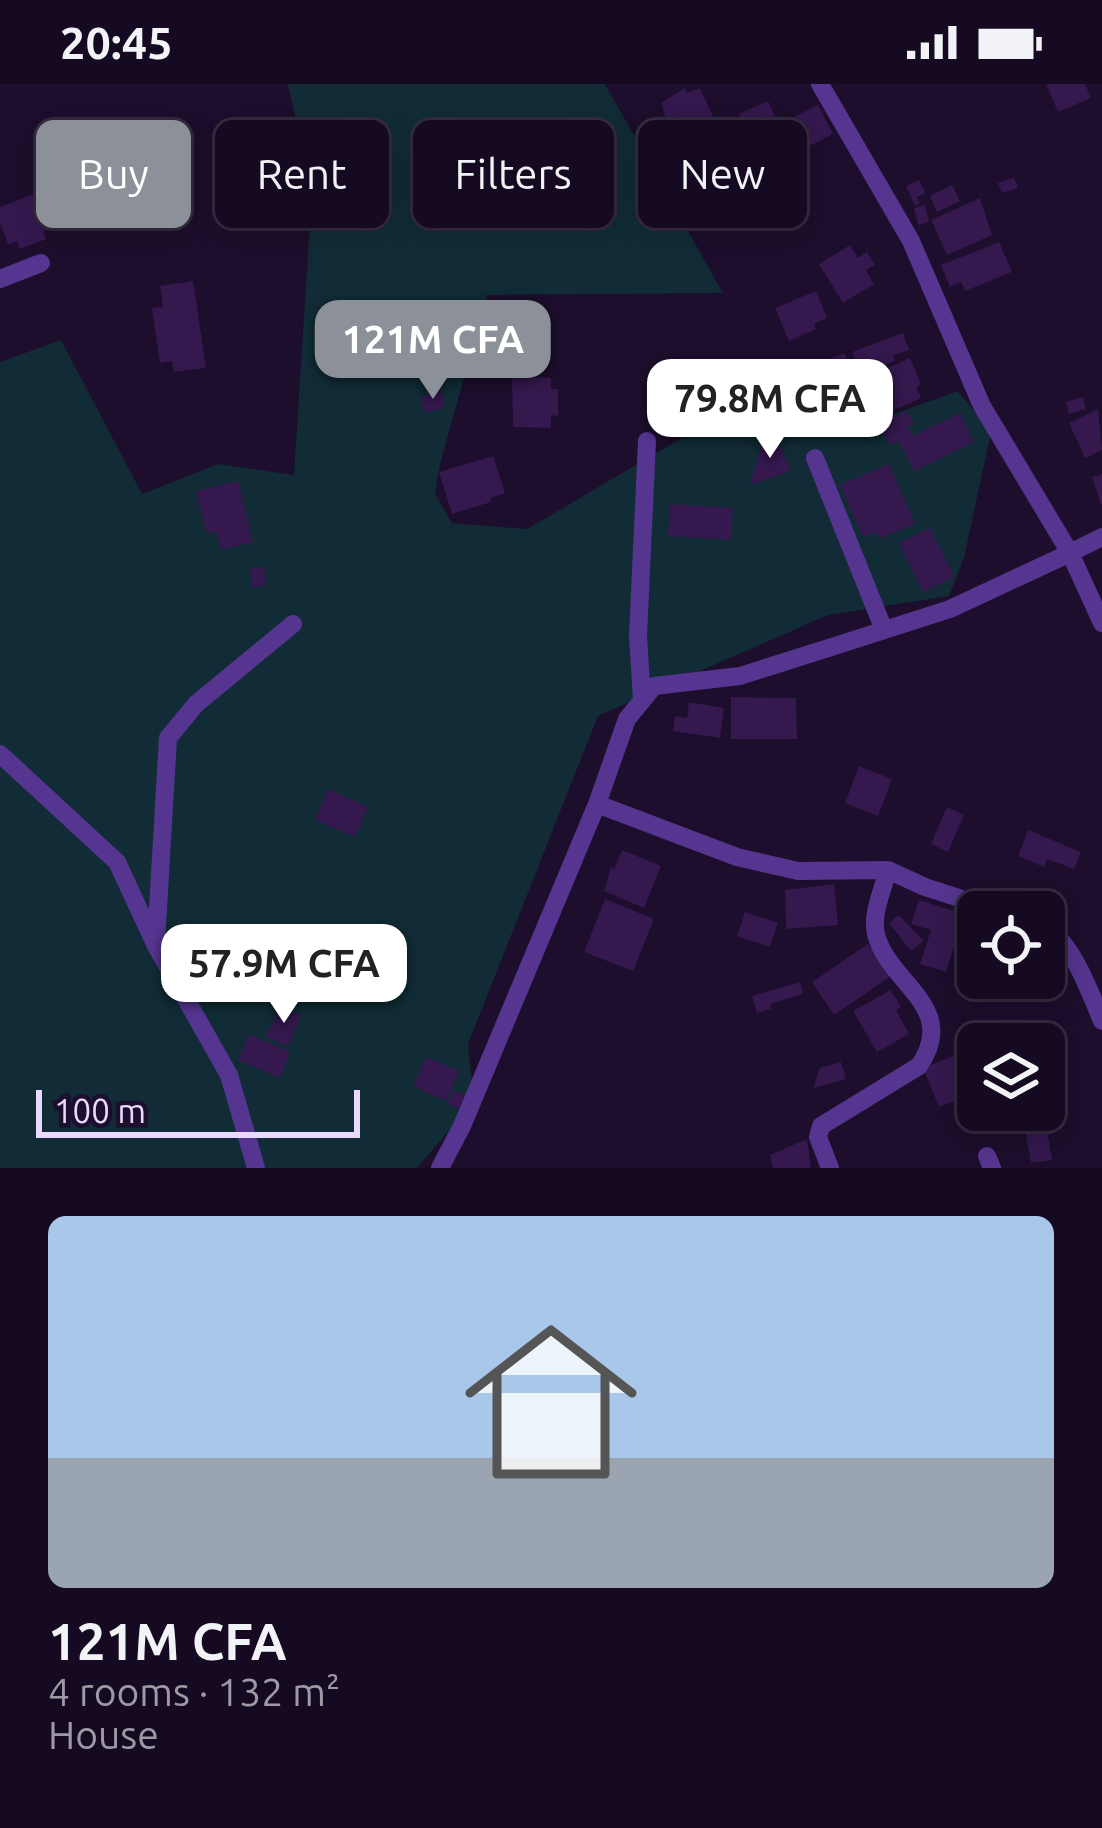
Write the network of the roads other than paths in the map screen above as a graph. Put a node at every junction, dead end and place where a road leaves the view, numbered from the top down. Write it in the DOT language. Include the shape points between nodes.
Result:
graph roads {
  1 [pos="820,84"];
  2 [pos="41,263"];
  3 [pos="0,279"];
  4 [pos="647,441"];
  5 [pos="814,458"];
  6 [pos="1102,537"];
  7 [pos="1070,554"];
  8 [pos="1102,623"];
  9 [pos="292,624"];
  10 [pos="884,630"];
  11 [pos="642,700"];
  12 [pos="0,754"];
  13 [pos="597,804"];
  14 [pos="888,870"];
  15 [pos="957,897"];
  16 [pos="156,946"];
  17 [pos="1065,947"];
  18 [pos="1102,1022"];
  19 [pos="256,1168"];
  20 [pos="440,1168"];
  21 [pos="830,1168"];
  1 -- 7 [label="street" via="911,241 982,406"];
  2 -- 3 [label="street"];
  4 -- 11 [label="street"];
  5 -- 10 [label="street"];
  6 -- 7 [label="street"];
  7 -- 8 [label="street"];
  7 -- 10 [label="street"];
  9 -- 16 [label="street" via="196,704 168,738"];
  10 -- 11 [label="street" via="740,676 654,686"];
  11 -- 13 [label="street" via="627,718"];
  12 -- 16 [label="street" via="117,862"];
  13 -- 14 [label="street" via="798,871"];
  13 -- 20 [label="street"];
  14 -- 15 [label="street"];
  14 -- 21 [label="street" via="875,932 930,1018 929,1051 919,1066 821,1126"];
  16 -- 19 [label="street" via="229,1075"];
  17 -- 18 [label="street"];
}
